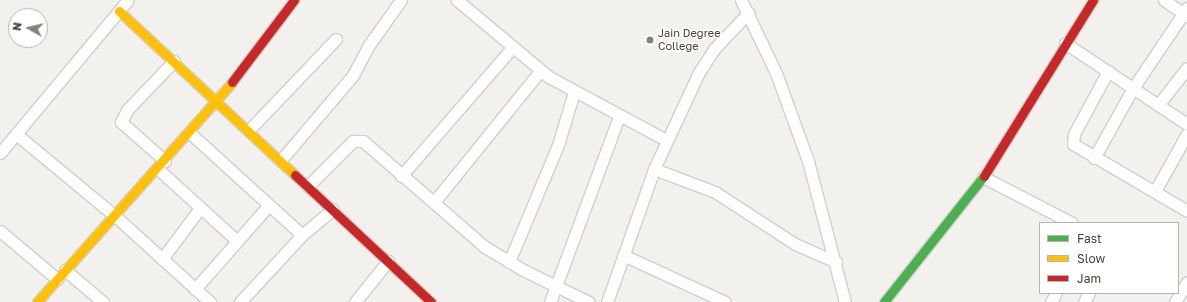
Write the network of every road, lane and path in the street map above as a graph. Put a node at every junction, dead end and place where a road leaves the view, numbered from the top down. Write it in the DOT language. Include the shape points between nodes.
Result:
graph roads {
  1 [pos="128,0"];
  2 [pos="294,0"];
  3 [pos="401,0"];
  4 [pos="457,0"];
  5 [pos="740,0"];
  6 [pos="1093,0"];
  7 [pos="1164,0"];
  8 [pos="119,11"];
  9 [pos="748,13"];
  10 [pos="1186,13"];
  11 [pos="336,38"];
  12 [pos="1065,43"];
  13 [pos="512,48"];
  14 [pos="174,61"];
  15 [pos="1187,68"];
  16 [pos="540,71"];
  17 [pos="1108,71"];
  18 [pos="1133,88"];
  19 [pos="574,92"];
  20 [pos="217,101"];
  21 [pos="1158,105"];
  22 [pos="619,116"];
  23 [pos="1187,124"];
  24 [pos="249,130"];
  25 [pos="190,133"];
  26 [pos="16,134"];
  27 [pos="1187,134"];
  28 [pos="666,140"];
  29 [pos="0,153"];
  30 [pos="1094,158"];
  31 [pos="281,160"];
  32 [pos="161,165"];
  33 [pos="654,169"];
  34 [pos="401,176"];
  35 [pos="983,177"];
  36 [pos="308,186"];
  37 [pos="1155,191"];
  38 [pos="434,202"];
  39 [pos="269,205"];
  40 [pos="200,208"];
  41 [pos="333,209"];
  42 [pos="1187,210"];
  43 [pos="114,215"];
  44 [pos="1070,222"];
  45 [pos="0,231"];
  46 [pos="302,235"];
  47 [pos="237,241"];
  48 [pos="623,255"];
  49 [pos="162,259"];
  50 [pos="388,261"];
  51 [pos="508,262"];
  52 [pos="836,262"];
  53 [pos="65,270"];
  54 [pos="57,279"];
  55 [pos="556,285"];
  56 [pos="1184,287"];
  57 [pos="195,289"];
  58 [pos="39,302"];
  59 [pos="102,302"];
  60 [pos="210,302"];
  61 [pos="240,302"];
  62 [pos="355,302"];
  63 [pos="431,302"];
  64 [pos="550,302"];
  65 [pos="589,302"];
  66 [pos="607,302"];
  67 [pos="725,302"];
  68 [pos="845,302"];
  69 [pos="884,302"];
  70 [pos="1175,302"];
  1 -- 8 [label="street"];
  2 -- 20 [label="street"];
  3 -- 31 [label="street" via="369,45 353,75"];
  4 -- 13 [label="street"];
  5 -- 9 [label="street"];
  6 -- 12 [label="street"];
  7 -- 10 [label="street"];
  8 -- 14 [label="street"];
  8 -- 26 [label="street"];
  9 -- 28 [label="street" via="724,37 705,62"];
  9 -- 52 [label="street" via="776,73 808,161"];
  10 -- 18 [label="street"];
  11 -- 24 [label="street"];
  12 -- 17 [label="street"];
  12 -- 35 [label="street"];
  13 -- 16 [label="street"];
  13 -- 34 [label="street"];
  14 -- 20 [label="street"];
  14 -- 32 [label="street" via="127,110 121,122"];
  15 -- 21 [label="street"];
  16 -- 19 [label="street"];
  16 -- 38 [label="street"];
  17 -- 18 [label="street"];
  17 -- 30 [label="street" via="1072,139 1076,147"];
  18 -- 21 [label="street"];
  18 -- 30 [label="street"];
  19 -- 22 [label="street"];
  19 -- 51 [label="street" via="558,145"];
  20 -- 24 [label="street"];
  20 -- 25 [label="street"];
  21 -- 23 [label="street"];
  22 -- 28 [label="street"];
  22 -- 55 [label="street"];
  24 -- 31 [label="street"];
  25 -- 32 [label="street"];
  25 -- 39 [label="street"];
  26 -- 29 [label="street"];
  26 -- 43 [label="street"];
  27 -- 37 [label="street"];
  28 -- 33 [label="street"];
  30 -- 37 [label="street"];
  31 -- 36 [label="street"];
  32 -- 40 [label="street"];
  32 -- 43 [label="street"];
  33 -- 48 [label="street"];
  33 -- 52 [label="street" via="715,192 795,244"];
  34 -- 36 [label="street" via="358,139 347,146"];
  34 -- 38 [label="street"];
  35 -- 44 [label="street"];
  35 -- 69 [label="street"];
  36 -- 41 [label="street"];
  37 -- 42 [label="street"];
  38 -- 51 [label="street" via="485,247"];
  39 -- 46 [label="street"];
  39 -- 47 [label="street"];
  40 -- 47 [label="street"];
  40 -- 49 [label="street"];
  41 -- 46 [label="street"];
  41 -- 50 [label="street"];
  43 -- 49 [label="street"];
  43 -- 53 [label="street"];
  45 -- 54 [label="street"];
  46 -- 61 [label="street"];
  47 -- 57 [label="street"];
  48 -- 66 [label="street"];
  48 -- 67 [label="street"];
  49 -- 57 [label="street"];
  50 -- 62 [label="street"];
  50 -- 63 [label="street"];
  51 -- 55 [label="street"];
  52 -- 68 [label="street"];
  53 -- 54 [label="street"];
  53 -- 59 [label="street"];
  54 -- 58 [label="street"];
  55 -- 64 [label="street"];
  55 -- 65 [label="street"];
  56 -- 70 [label="street"];
  57 -- 60 [label="street"];
}
